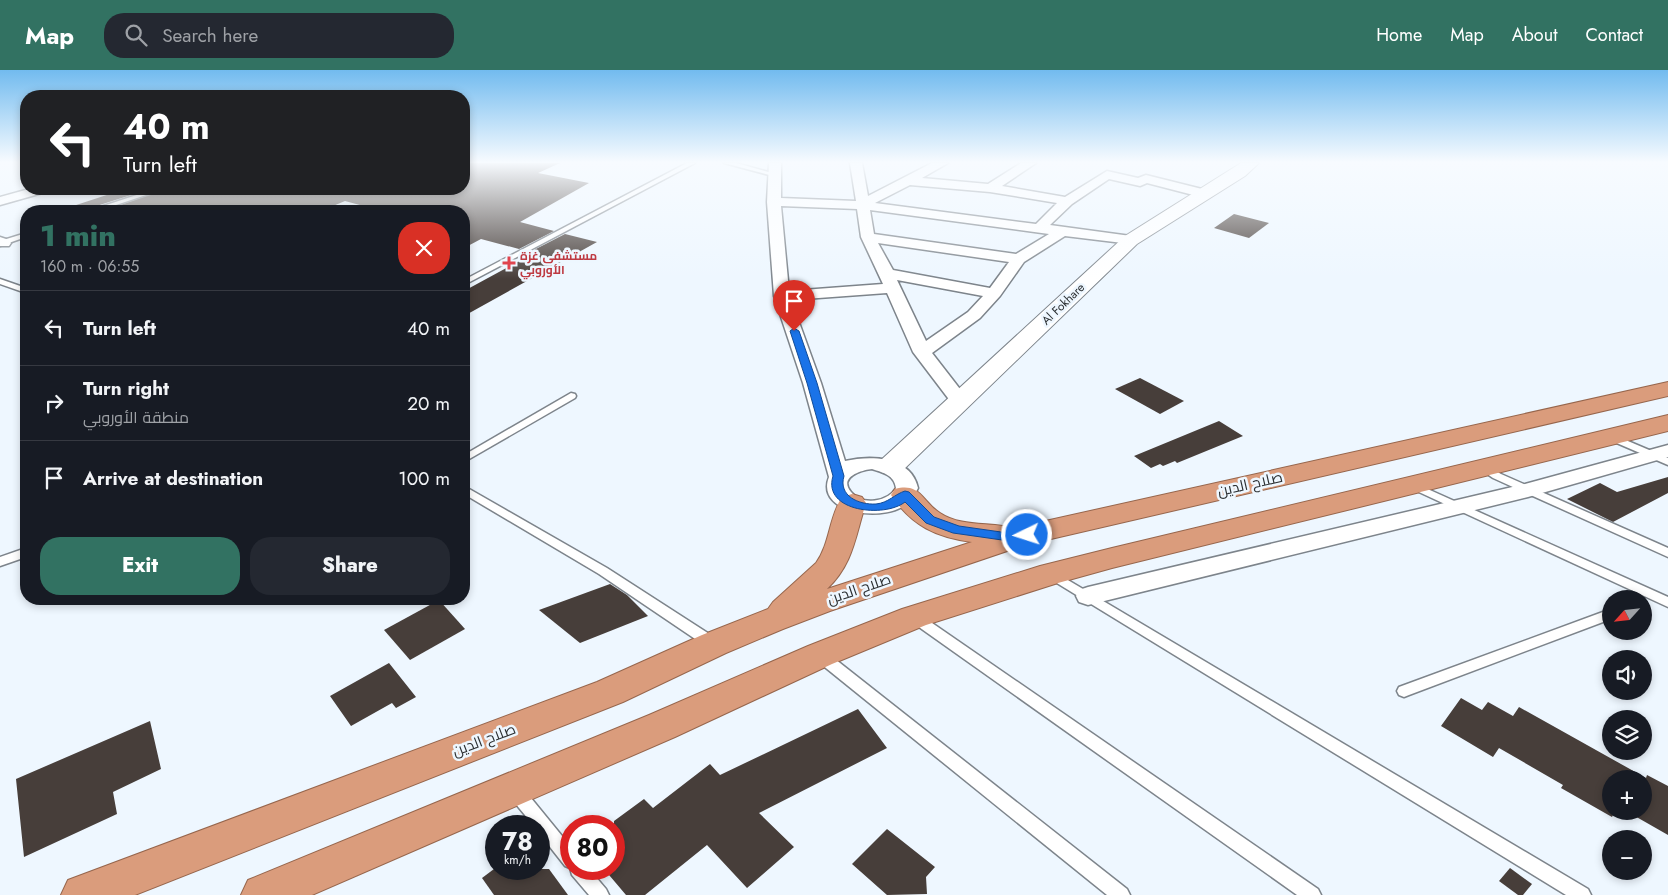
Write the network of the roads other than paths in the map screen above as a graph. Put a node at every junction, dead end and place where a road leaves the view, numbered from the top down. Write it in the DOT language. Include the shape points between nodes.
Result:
graph roads {
  1 [pos="619,202"];
  2 [pos="774,202"];
  3 [pos="866,202"];
  4 [pos="1066,202"];
  5 [pos="1193,202"];
  6 [pos="861,204"];
  7 [pos="1040,227"];
  8 [pos="1064,230"];
  9 [pos="20,237"];
  10 [pos="868,237"];
  11 [pos="1130,240"];
  12 [pos="1,243"];
  13 [pos="1020,259"];
  14 [pos="470,280"];
  15 [pos="0,281"];
  16 [pos="890,281"];
  17 [pos="20,289"];
  18 [pos="994,292"];
  19 [pos="782,296"];
  20 [pos="922,352"];
  21 [pos="1668,389"];
  22 [pos="571,396"];
  23 [pos="961,402"];
  24 [pos="1668,422"];
  25 [pos="1608,436"];
  26 [pos="470,455"];
  27 [pos="1663,456"];
  28 [pos="891,466"];
  29 [pos="1483,467"];
  30 [pos="839,476"];
  31 [pos="1412,485"];
  32 [pos="1528,490"];
  33 [pos="470,493"];
  34 [pos="905,495"];
  35 [pos="852,503"];
  36 [pos="1456,506"];
  37 [pos="1016,538"];
  38 [pos="1668,553"];
  39 [pos="20,554"];
  40 [pos="0,562"];
  41 [pos="1051,574"];
  42 [pos="1088,596"];
  43 [pos="1663,600"];
  44 [pos="914,617"];
  45 [pos="1602,617"];
  46 [pos="771,621"];
  47 [pos="714,644"];
  48 [pos="820,655"];
  49 [pos="1404,691"];
  50 [pos="513,788"];
  51 [pos="560,846"];
  52 [pos="587,880"];
  53 [pos="84,895"];
  54 [pos="263,895"];
  55 [pos="600,895"];
  56 [pos="1121,895"];
  57 [pos="1312,895"];
  58 [pos="1582,895"];
  1 -- 14 [label="lane"];
  2 -- 6 [label="street"];
  2 -- 19 [label="street"];
  3 -- 6 [label="street"];
  4 -- 7 [label="street"];
  5 -- 11 [label="street, Al Fokhare"];
  6 -- 7 [label="street"];
  6 -- 10 [label="street"];
  7 -- 8 [label="street"];
  8 -- 11 [label="street"];
  8 -- 13 [label="street"];
  9 -- 12 [label="lane"];
  10 -- 13 [label="street"];
  10 -- 16 [label="street"];
  11 -- 23 [label="street, Al Fokhare"];
  13 -- 18 [label="street"];
  15 -- 17 [label="lane"];
  16 -- 18 [label="street"];
  16 -- 19 [label="street"];
  16 -- 20 [label="street"];
  18 -- 20 [label="street" via="974,315"];
  19 -- 30 [label="street"];
  20 -- 23 [label="street"];
  21 -- 37 [label="highway, صلاح الدين"];
  22 -- 26 [label="lane"];
  23 -- 28 [label="street, Al Fokhare"];
  24 -- 25 [label="highway"];
  25 -- 27 [label="lane"];
  25 -- 29 [label="highway"];
  27 -- 32 [label="street"];
  28 -- 30 [label="street" via="863,464 853,466"];
  28 -- 34 [label="street" via="907,481"];
  29 -- 31 [label="highway"];
  29 -- 32 [label="lane"];
  30 -- 35 [label="street" via="838,491"];
  31 -- 36 [label="lane"];
  31 -- 41 [label="highway"];
  32 -- 36 [label="street"];
  32 -- 38 [label="lane"];
  33 -- 47 [label="lane" via="603,571"];
  34 -- 35 [label="street" via="898,501 876,508"];
  34 -- 37 [label="highway" via="930,520 957,530"];
  35 -- 46 [label="highway" via="835,560"];
  36 -- 42 [label="street"];
  36 -- 43 [label="lane"];
  37 -- 46 [label="highway, صلاح الدين"];
  39 -- 40 [label="lane"];
  41 -- 42 [label="lane"];
  41 -- 44 [label="highway"];
  42 -- 58 [label="lane"];
  44 -- 48 [label="highway"];
  44 -- 57 [label="lane"];
  45 -- 49 [label="lane"];
  46 -- 47 [label="highway, صلاح الدين"];
  47 -- 53 [label="highway, صلاح الدين" via="610,692"];
  48 -- 50 [label="highway"];
  48 -- 56 [label="lane"];
  50 -- 51 [label="lane"];
  50 -- 54 [label="highway"];
  52 -- 55 [label="lane"];
}
